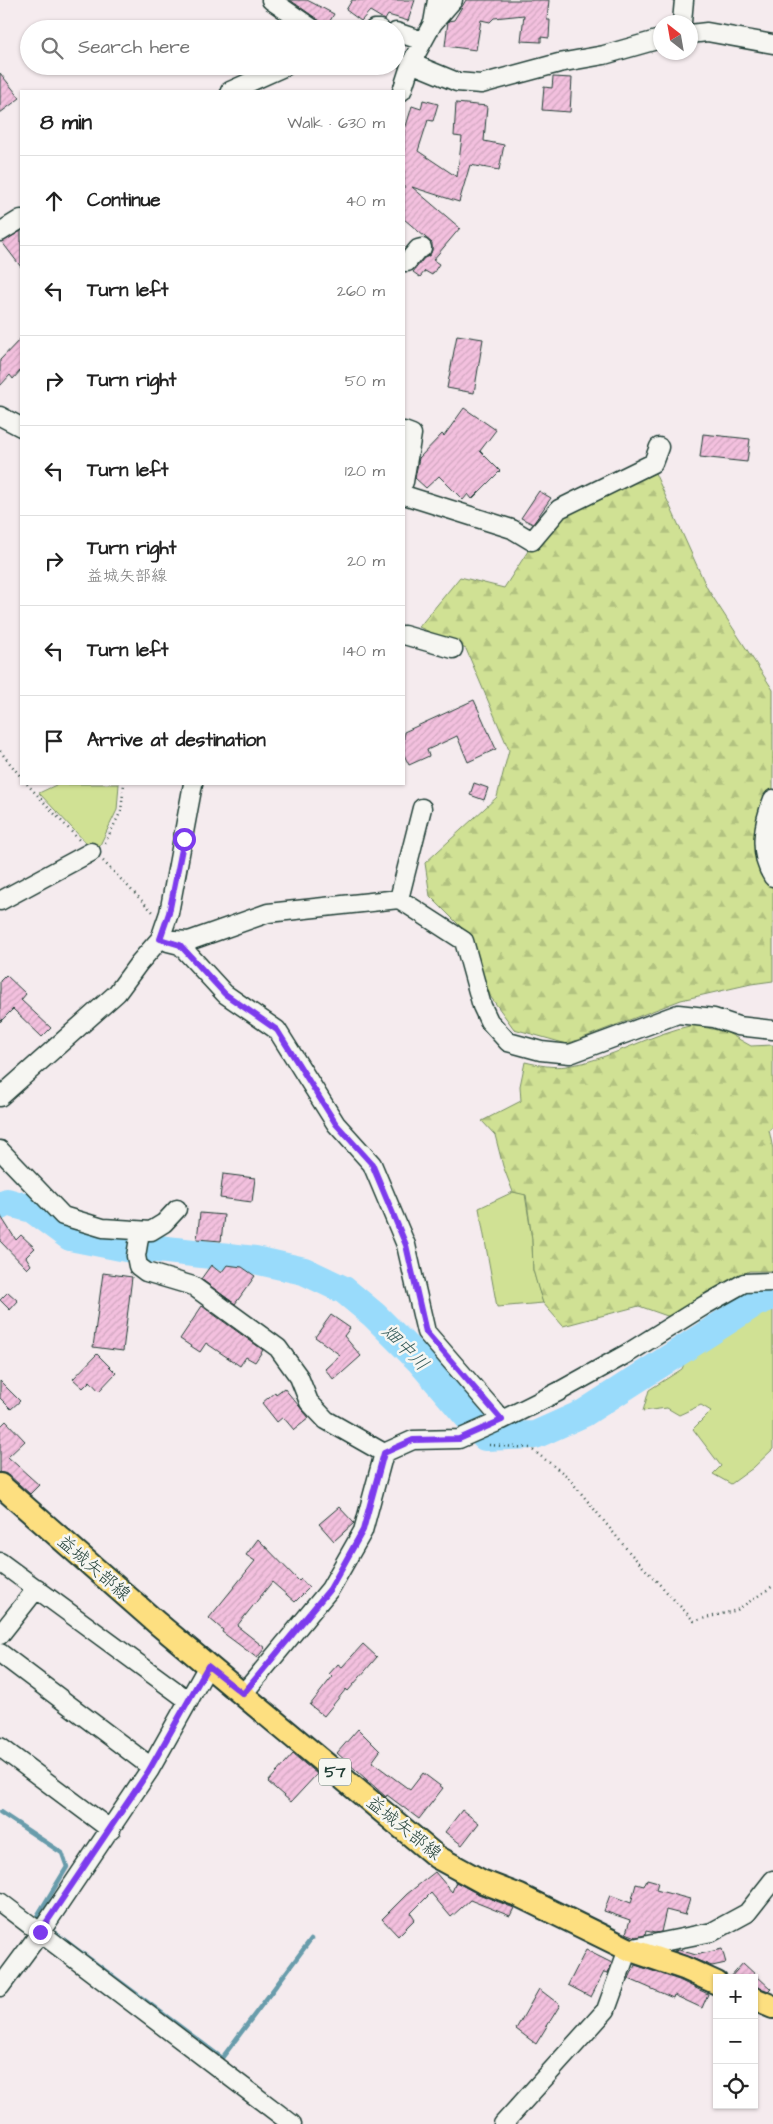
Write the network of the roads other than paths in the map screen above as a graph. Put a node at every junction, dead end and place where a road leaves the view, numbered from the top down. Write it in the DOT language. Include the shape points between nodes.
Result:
graph roads {
  1 [pos="272,0"];
  2 [pos="437,0"];
  3 [pos="454,0"];
  4 [pos="684,0"];
  5 [pos="683,15"];
  6 [pos="300,20"];
  7 [pos="433,23"];
  8 [pos="698,33"];
  9 [pos="405,35"];
  10 [pos="423,41"];
  11 [pos="653,41"];
  12 [pos="773,44"];
  13 [pos="411,63"];
  14 [pos="266,75"];
  15 [pos="232,90"];
  16 [pos="402,90"];
  17 [pos="20,220"];
  18 [pos="0,232"];
  19 [pos="422,248"];
  20 [pos="405,262"];
  21 [pos="0,416"];
  22 [pos="20,426"];
  23 [pos="405,431"];
  24 [pos="659,447"];
  25 [pos="405,476"];
  26 [pos="405,495"];
  27 [pos="405,635"];
  28 [pos="453,649"];
  29 [pos="193,785"];
  30 [pos="773,799"];
  31 [pos="422,808"];
  32 [pos="96,850"];
  33 [pos="773,877"];
  34 [pos="399,899"];
  35 [pos="0,901"];
  36 [pos="160,939"];
  37 [pos="773,1030"];
  38 [pos="0,1097"];
  39 [pos="0,1150"];
  40 [pos="177,1209"];
  41 [pos="140,1234"];
  42 [pos="773,1282"];
  43 [pos="499,1421"];
  44 [pos="384,1453"];
  45 [pos="0,1485"];
  46 [pos="0,1562"];
  47 [pos="37,1588"];
  48 [pos="0,1635"];
  49 [pos="0,1654"];
  50 [pos="208,1666"];
  51 [pos="243,1694"];
  52 [pos="189,1701"];
  53 [pos="0,1747"];
  54 [pos="151,1767"];
  55 [pos="111,1830"];
  56 [pos="773,1880"];
  57 [pos="0,1902"];
  58 [pos="40,1932"];
  59 [pos="628,1949"];
  60 [pos="713,1981"];
  61 [pos="0,1987"];
  62 [pos="758,2001"];
  63 [pos="773,2007"];
  64 [pos="292,2124"];
  65 [pos="504,2124"];
  1 -- 6 [label="street"];
  2 -- 7 [label="street"];
  3 -- 7 [label="street"];
  4 -- 5 [label="street"];
  7 -- 10 [label="street"];
  8 -- 12 [label="street"];
  9 -- 10 [label="street"];
  10 -- 13 [label="street"];
  11 -- 13 [label="street" via="480,84 456,82"];
  13 -- 16 [label="street"];
  14 -- 15 [label="street"];
  17 -- 18 [label="street"];
  19 -- 20 [label="street"];
  21 -- 22 [label="street"];
  23 -- 25 [label="street" via="412,434"];
  24 -- 26 [label="street" via="653,463 559,509 532,541 512,529"];
  27 -- 28 [label="street"];
  29 -- 36 [label="street" via="169,913"];
  30 -- 33 [label="street" via="764,835 768,870"];
  31 -- 34 [label="street"];
  32 -- 35 [label="street"];
  34 -- 36 [label="street" via="268,913 189,941"];
  34 -- 37 [label="street" via="464,941 482,1006 489,1022 508,1042 541,1051 570,1054 678,1014"];
  36 -- 38 [label="street" via="117,993"];
  36 -- 43 [label="street" via="180,945 225,994 277,1030 336,1124 372,1164 406,1245 426,1332"];
  39 -- 41 [label="street" via="63,1216 103,1228"];
  40 -- 41 [label="street" via="164,1223"];
  41 -- 44 [label="street" via="136,1256 138,1266 146,1272 193,1286 278,1348 299,1376 309,1402 326,1420"];
  42 -- 43 [label="street" via="744,1283 628,1353"];
  43 -- 44 [label="street" via="465,1437 413,1440"];
  44 -- 51 [label="street" via="363,1530 330,1589"];
  45 -- 50 [label="main road, 益城矢部線 / 57"];
  46 -- 47 [label="street"];
  47 -- 48 [label="street"];
  47 -- 52 [label="street"];
  49 -- 54 [label="street"];
  50 -- 51 [label="main road, 益城矢部線 / 57"];
  50 -- 52 [label="street"];
  51 -- 59 [label="main road, 益城矢部線 / 57" via="437,1857 481,1881 520,1896"];
  52 -- 54 [label="street"];
  53 -- 55 [label="street"];
  54 -- 55 [label="street"];
  55 -- 58 [label="street"];
  56 -- 59 [label="street" via="747,1913 712,1932"];
  57 -- 58 [label="street"];
  58 -- 61 [label="street"];
  58 -- 64 [label="street"];
  59 -- 60 [label="main road, 益城矢部線 / 57"];
  59 -- 65 [label="street" via="606,2010"];
  62 -- 63 [label="main road"];
}
